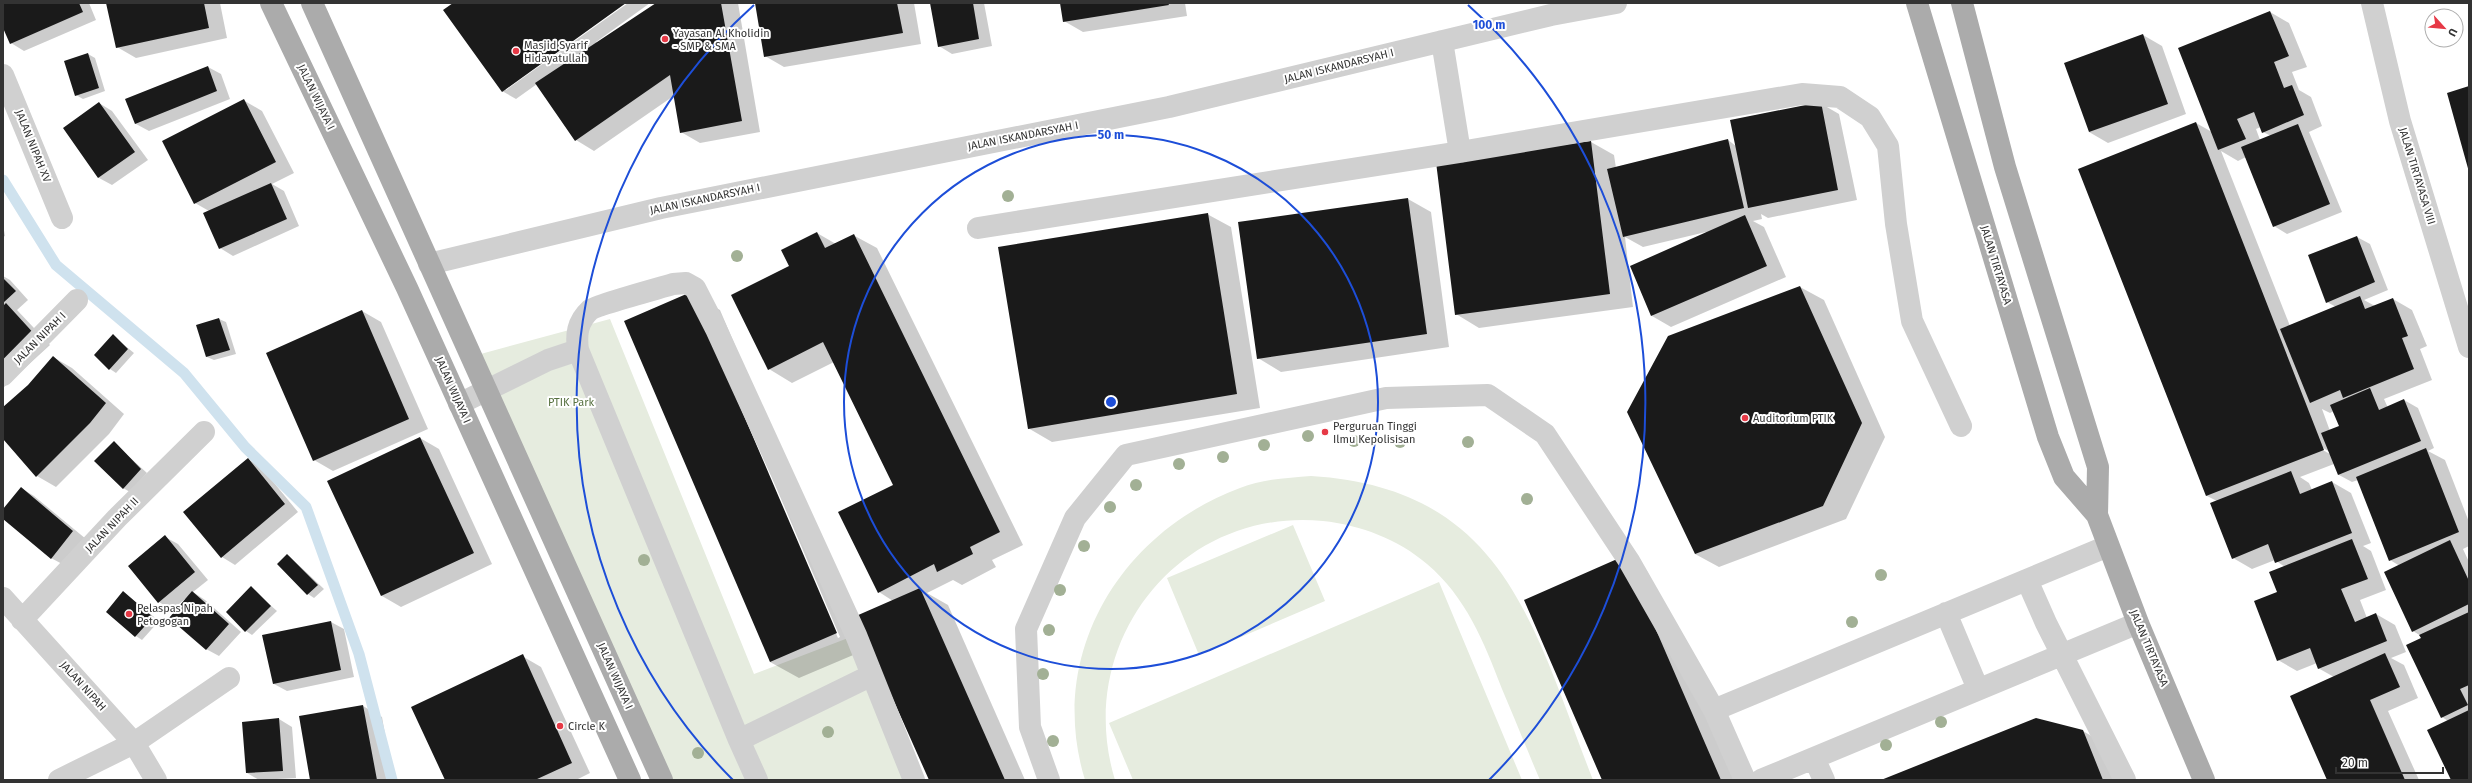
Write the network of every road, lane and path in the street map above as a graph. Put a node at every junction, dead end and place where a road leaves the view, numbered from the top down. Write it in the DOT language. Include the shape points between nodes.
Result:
graph roads {
  1 [pos="271,3"];
  2 [pos="312,3"];
  3 [pos="1616,3"];
  4 [pos="1918,3"];
  5 [pos="1962,3"];
  6 [pos="2372,3"];
  7 [pos="1442,41"];
  8 [pos="3,75"];
  9 [pos="1460,152"];
  10 [pos="62,218"];
  11 [pos="978,228"];
  12 [pos="430,264"];
  13 [pos="77,300"];
  14 [pos="2469,347"];
  15 [pos="578,350"];
  16 [pos="3,375"];
  17 [pos="486,391"];
  18 [pos="459,404"];
  19 [pos="1961,426"];
  20 [pos="204,432"];
  21 [pos="2098,515"];
  22 [pos="2108,546"];
  23 [pos="2027,580"];
  24 [pos="3,598"];
  25 [pos="1946,613"];
  26 [pos="22,620"];
  27 [pos="2138,623"];
  28 [pos="2063,653"];
  29 [pos="872,675"];
  30 [pos="230,678"];
  31 [pos="1978,689"];
  32 [pos="1714,710"];
  33 [pos="739,740"];
  34 [pos="134,743"];
  35 [pos="1814,758"];
  36 [pos="59,780"];
  37 [pos="156,780"];
  38 [pos="630,780"];
  39 [pos="662,780"];
  40 [pos="757,780"];
  41 [pos="914,780"];
  42 [pos="1049,780"];
  43 [pos="1745,780"];
  44 [pos="1761,780"];
  45 [pos="1824,780"];
  46 [pos="2125,780"];
  47 [pos="2204,780"];
  1 -- 18 [label="main road, JALAN WIJAYA I" via="407,288"];
  2 -- 12 [label="main road, JALAN WIJAYA I"];
  3 -- 7 [label="street, JALAN ISKANDARSYAH I" via="1551,15"];
  4 -- 21 [label="main road, JALAN TIRTAYASA" via="2048,437 2064,477"];
  5 -- 21 [label="main road, JALAN TIRTAYASA" via="2005,167 2098,467"];
  6 -- 14 [label="street, JALAN TIRTAYASA VIII" via="2400,121"];
  7 -- 9 [label="street"];
  7 -- 12 [label="street, JALAN ISKANDARSYAH I" via="1169,106 661,208"];
  8 -- 10 [label="street, JALAN NIPAH XV"];
  9 -- 11 [label="street"];
  9 -- 19 [label="street" via="1802,94 1840,97 1870,118 1888,146 1897,231 1912,321"];
  12 -- 17 [label="main road, JALAN WIJAYA I"];
  13 -- 16 [label="street, JALAN NIPAH I"];
  15 -- 17 [label="street" via="548,360"];
  15 -- 29 [label="street" via="576,336 581,321 590,309 673,284 686,283 695,288 726,350"];
  15 -- 33 [label="street"];
  17 -- 18 [label="street"];
  17 -- 39 [label="main road, JALAN WIJAYA I"];
  18 -- 38 [label="main road, JALAN WIJAYA I"];
  20 -- 26 [label="street, JALAN NIPAH II" via="117,518"];
  21 -- 22 [label="main road, JALAN TIRTAYASA"];
  22 -- 23 [label="street"];
  22 -- 27 [label="main road, JALAN TIRTAYASA"];
  23 -- 25 [label="street"];
  23 -- 28 [label="street"];
  24 -- 26 [label="street, JALAN NIPAH"];
  25 -- 31 [label="street"];
  25 -- 32 [label="street"];
  26 -- 34 [label="street, JALAN NIPAH"];
  27 -- 28 [label="street"];
  27 -- 47 [label="main road, JALAN TIRTAYASA"];
  28 -- 31 [label="street"];
  28 -- 46 [label="street"];
  29 -- 33 [label="street"];
  29 -- 41 [label="street"];
  30 -- 34 [label="street"];
  31 -- 35 [label="street"];
  32 -- 42 [label="street" via="1629,561 1545,434 1488,395 1386,398 1126,456 1075,518 1026,629 1030,727"];
  32 -- 43 [label="street"];
  33 -- 40 [label="street"];
  34 -- 36 [label="street"];
  34 -- 37 [label="street, JALAN NIPAH"];
  35 -- 44 [label="street"];
  35 -- 45 [label="street"];
}
